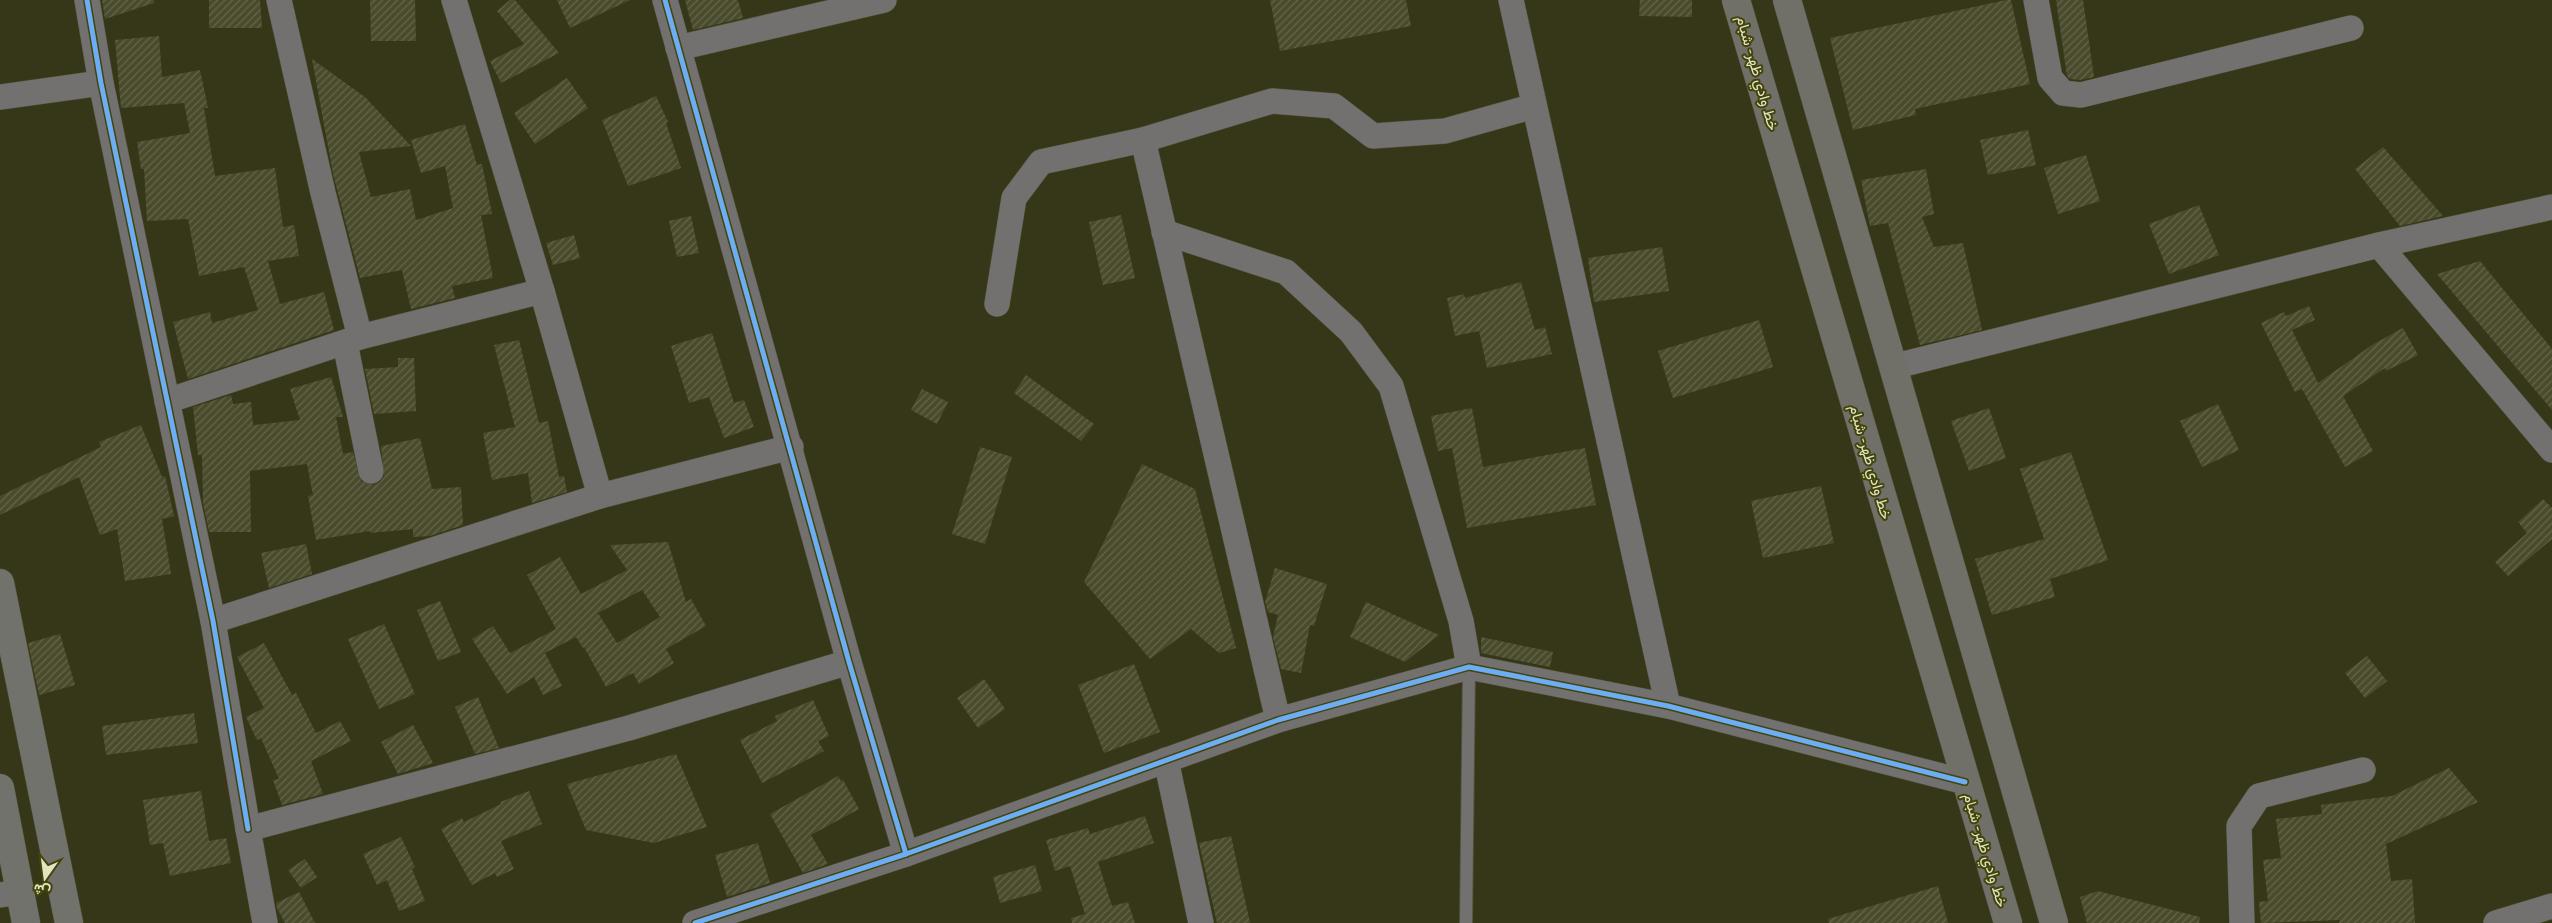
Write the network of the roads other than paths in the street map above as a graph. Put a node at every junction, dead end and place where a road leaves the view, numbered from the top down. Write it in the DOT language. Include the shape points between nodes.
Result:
graph roads {
  1 [pos="86,0"];
  2 [pos="279,0"];
  3 [pos="454,0"];
  4 [pos="665,0"];
  5 [pos="884,0"];
  6 [pos="1511,0"];
  7 [pos="1736,0"];
  8 [pos="1787,0"];
  9 [pos="2036,0"];
  10 [pos="2351,28"];
  11 [pos="678,48"];
  12 [pos="101,83"];
  13 [pos="0,97"];
  14 [pos="1527,108"];
  15 [pos="1143,140"];
  16 [pos="2552,208"];
  17 [pos="1164,232"];
  18 [pos="2379,246"];
  19 [pos="542,290"];
  20 [pos="997,304"];
  21 [pos="353,340"];
  22 [pos="1892,367"];
  23 [pos="167,401"];
  24 [pos="791,447"];
  25 [pos="2552,450"];
  26 [pos="371,471"];
  27 [pos="600,496"];
  28 [pos="0,583"];
  29 [pos="213,621"];
  30 [pos="849,662"];
  31 [pos="1469,667"];
  32 [pos="1668,706"];
  33 [pos="1278,720"];
  34 [pos="1166,760"];
  35 [pos="2363,770"];
  36 [pos="1965,782"];
  37 [pos="0,788"];
  38 [pos="248,829"];
  39 [pos="906,854"];
  40 [pos="10,894"];
  41 [pos="2552,906"];
  42 [pos="26,923"];
  43 [pos="69,923"];
  44 [pos="265,923"];
  45 [pos="695,923"];
  46 [pos="1201,923"];
  47 [pos="1466,923"];
  48 [pos="2008,923"];
  49 [pos="2054,923"];
  50 [pos="2242,923"];
  51 [pos="2496,923"];
  1 -- 12 [label="street"];
  2 -- 21 [label="street"];
  3 -- 19 [label="street"];
  4 -- 11 [label="street"];
  5 -- 11 [label="street"];
  6 -- 32 [label="street"];
  7 -- 36 [label="main road, خط وادي ظهر - شبام"];
  8 -- 22 [label="main road"];
  9 -- 10 [label="street" via="2050,78 2063,93 2081,95"];
  11 -- 24 [label="street"];
  12 -- 13 [label="street"];
  12 -- 23 [label="street"];
  14 -- 15 [label="street" via="1446,131 1373,136 1334,106 1272,101"];
  15 -- 17 [label="street"];
  15 -- 20 [label="street" via="1040,162 1014,198"];
  16 -- 18 [label="street"];
  17 -- 31 [label="street" via="1286,272 1351,332 1392,386 1461,621"];
  17 -- 33 [label="street"];
  18 -- 22 [label="street"];
  18 -- 25 [label="street"];
  19 -- 21 [label="street"];
  19 -- 27 [label="street"];
  21 -- 23 [label="street"];
  21 -- 26 [label="street"];
  22 -- 49 [label="main road"];
  23 -- 29 [label="street"];
  24 -- 27 [label="street"];
  24 -- 30 [label="street"];
  27 -- 29 [label="street"];
  28 -- 43 [label="street"];
  29 -- 38 [label="street"];
  30 -- 38 [label="street" via="629,728"];
  30 -- 39 [label="street"];
  31 -- 32 [label="street"];
  31 -- 33 [label="street"];
  31 -- 47 [label="lane"];
  32 -- 36 [label="street"];
  33 -- 34 [label="street"];
  34 -- 39 [label="street"];
  34 -- 46 [label="street"];
  35 -- 50 [label="street" via="2259,796 2239,826"];
  36 -- 48 [label="main road, خط وادي ظهر - شبام"];
  37 -- 40 [label="street"];
  38 -- 44 [label="street"];
  39 -- 45 [label="street"];
  40 -- 42 [label="street"];
  41 -- 51 [label="street"];
}
